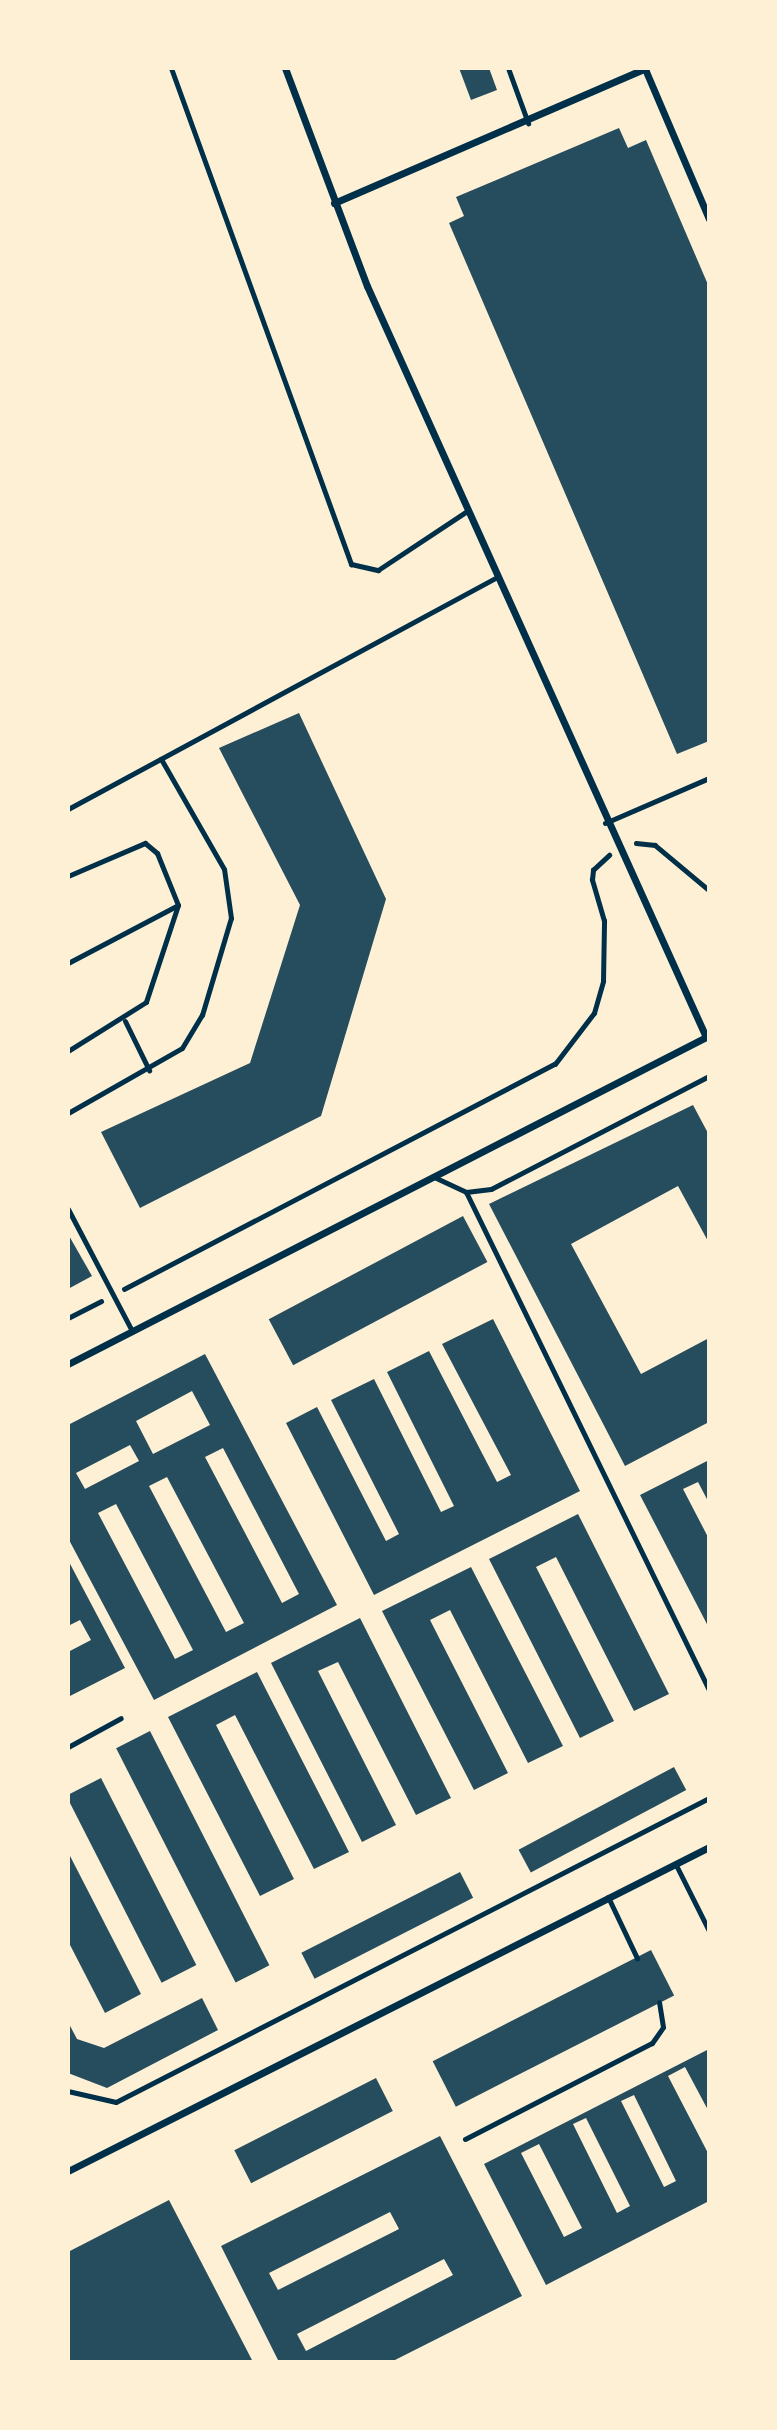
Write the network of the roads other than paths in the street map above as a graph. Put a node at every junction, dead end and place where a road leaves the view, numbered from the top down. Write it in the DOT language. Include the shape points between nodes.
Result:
graph roads {
  1 [pos="171,68"];
  2 [pos="285,68"];
  3 [pos="508,68"];
  4 [pos="646,69"];
  5 [pos="528,123"];
  6 [pos="334,203"];
  7 [pos="709,219"];
  8 [pos="467,511"];
  9 [pos="496,578"];
  10 [pos="161,759"];
  11 [pos="709,778"];
  12 [pos="68,808"];
  13 [pos="605,823"];
  14 [pos="68,876"];
  15 [pos="178,905"];
  16 [pos="68,963"];
  17 [pos="125,1021"];
  18 [pos="707,1036"];
  19 [pos="68,1051"];
  20 [pos="149,1070"];
  21 [pos="709,1076"];
  22 [pos="68,1113"];
  23 [pos="434,1177"];
  24 [pos="466,1192"];
  25 [pos="68,1209"];
  26 [pos="132,1331"];
  27 [pos="68,1364"];
  28 [pos="709,1689"];
  29 [pos="121,1718"];
  30 [pos="68,1747"];
  31 [pos="709,1847"];
  32 [pos="676,1864"];
  33 [pos="608,1897"];
  34 [pos="709,1931"];
  35 [pos="637,1958"];
  36 [pos="659,2002"];
  37 [pos="466,2139"];
  38 [pos="68,2171"];
  1 -- 8 [label="lane" via="351,564 378,570"];
  2 -- 6 [label="street"];
  3 -- 5 [label="lane"];
  4 -- 5 [label="street"];
  4 -- 7 [label="street"];
  5 -- 6 [label="street"];
  6 -- 8 [label="street"];
  8 -- 9 [label="street"];
  9 -- 10 [label="lane"];
  9 -- 13 [label="street"];
  10 -- 12 [label="lane"];
  10 -- 20 [label="lane" via="224,869 232,918 194,1032"];
  11 -- 13 [label="lane"];
  13 -- 18 [label="street"];
  14 -- 15 [label="lane" via="145,844 157,853"];
  15 -- 16 [label="lane"];
  15 -- 17 [label="lane" via="152,990"];
  17 -- 19 [label="lane"];
  17 -- 20 [label="lane"];
  18 -- 23 [label="street"];
  20 -- 22 [label="lane"];
  21 -- 24 [label="lane" via="491,1189"];
  23 -- 24 [label="lane"];
  23 -- 26 [label="street"];
  24 -- 28 [label="lane"];
  25 -- 26 [label="lane"];
  26 -- 27 [label="street"];
  29 -- 30 [label="lane"];
  31 -- 32 [label="street"];
  32 -- 33 [label="street"];
  32 -- 34 [label="lane"];
  33 -- 35 [label="lane"];
  33 -- 38 [label="street"];
  36 -- 37 [label="lane" via="663,2027 652,2043"];
}
